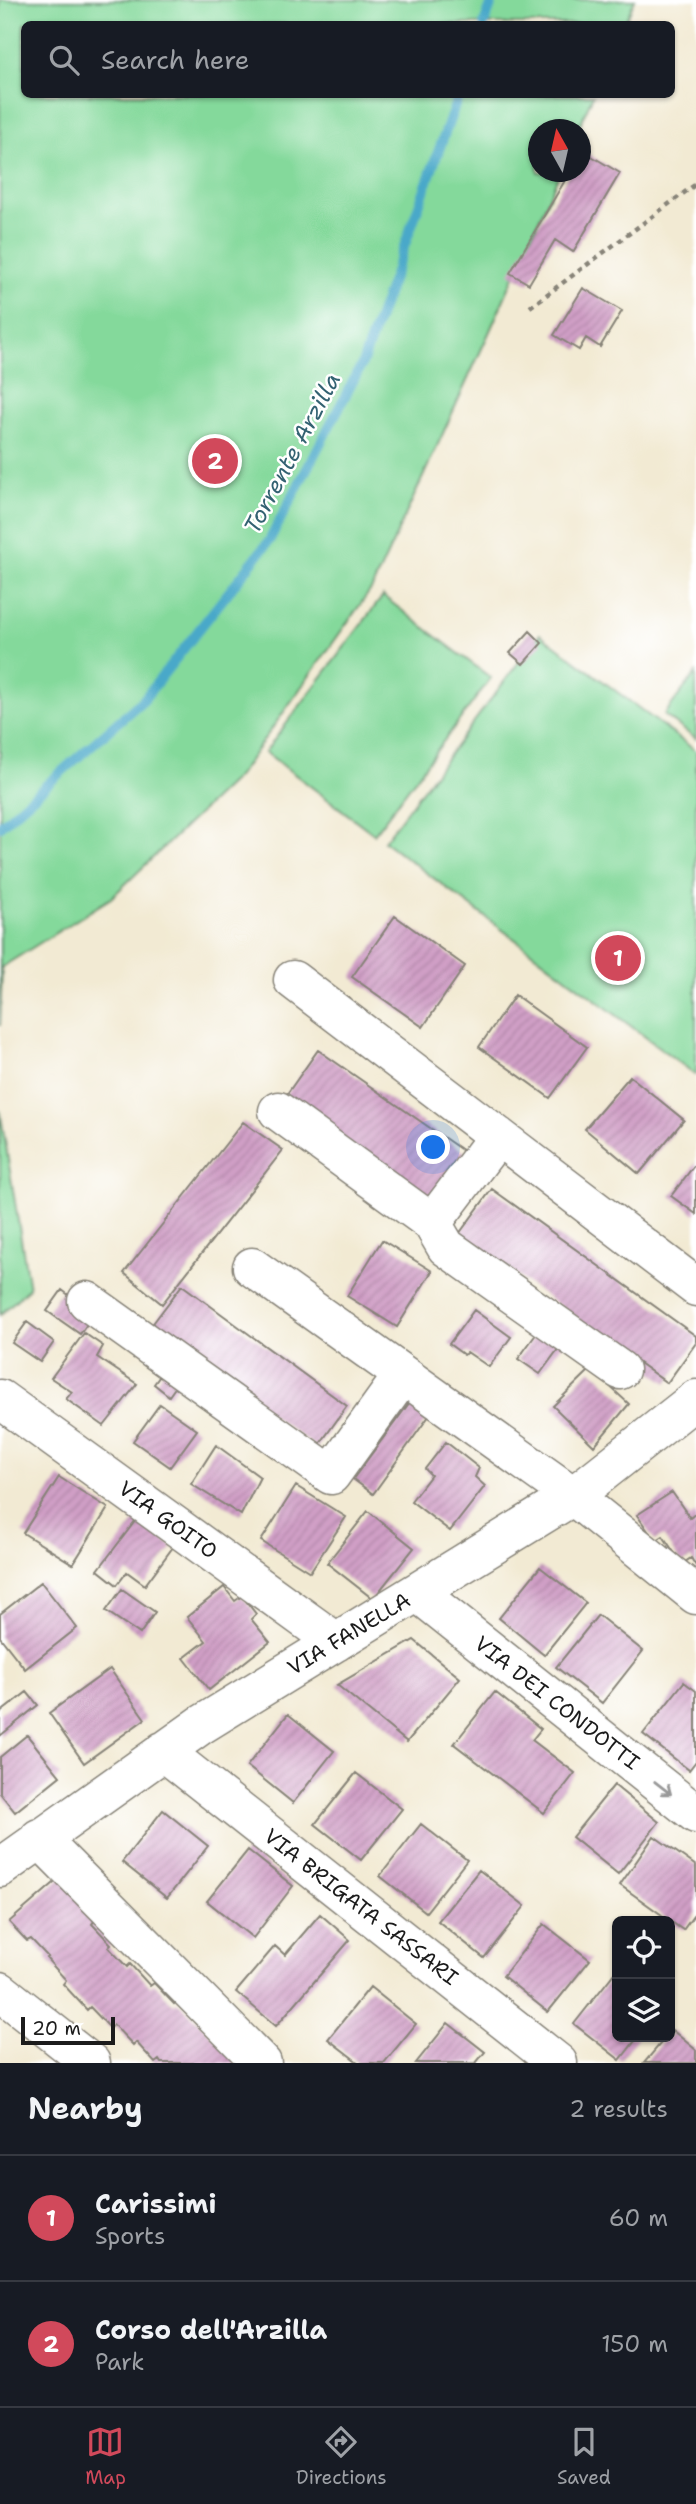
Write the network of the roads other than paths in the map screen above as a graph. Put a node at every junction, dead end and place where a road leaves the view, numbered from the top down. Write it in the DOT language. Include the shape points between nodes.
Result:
graph roads {
  1 [pos="293,980"];
  2 [pos="278,1111"];
  3 [pos="498,1136"];
  4 [pos="432,1223"];
  5 [pos="251,1267"];
  6 [pos="696,1287"];
  7 [pos="88,1301"];
  8 [pos="620,1370"];
  9 [pos="403,1375"];
  10 [pos="0,1399"];
  11 [pos="691,1413"];
  12 [pos="573,1496"];
  13 [pos="418,1593"];
  14 [pos="696,1595"];
  15 [pos="336,1642"];
  16 [pos="163,1751"];
  17 [pos="696,1814"];
  18 [pos="39,1838"];
  19 [pos="0,1868"];
  20 [pos="0,1991"];
  21 [pos="91,2063"];
  22 [pos="262,2063"];
  23 [pos="558,2063"];
  1 -- 3 [label="street"];
  2 -- 4 [label="street"];
  3 -- 4 [label="street"];
  3 -- 6 [label="street"];
  4 -- 8 [label="street" via="446,1247"];
  5 -- 9 [label="street"];
  7 -- 9 [label="street" via="331,1475"];
  9 -- 12 [label="street"];
  10 -- 15 [label="street, VIA GOITO"];
  11 -- 12 [label="street, VIA FANELLA"];
  12 -- 13 [label="street, VIA FANELLA"];
  12 -- 14 [label="street"];
  13 -- 15 [label="street, VIA FANELLA"];
  13 -- 17 [label="street, VIA DEI CONDOTTI, one-way"];
  15 -- 16 [label="street, VIA FANELLA"];
  16 -- 18 [label="street, VIA FANELLA"];
  16 -- 23 [label="street, VIA BRIGATA SASSARI"];
  18 -- 19 [label="street, VIA FANELLA"];
  18 -- 22 [label="street"];
  20 -- 21 [label="street"];
}
